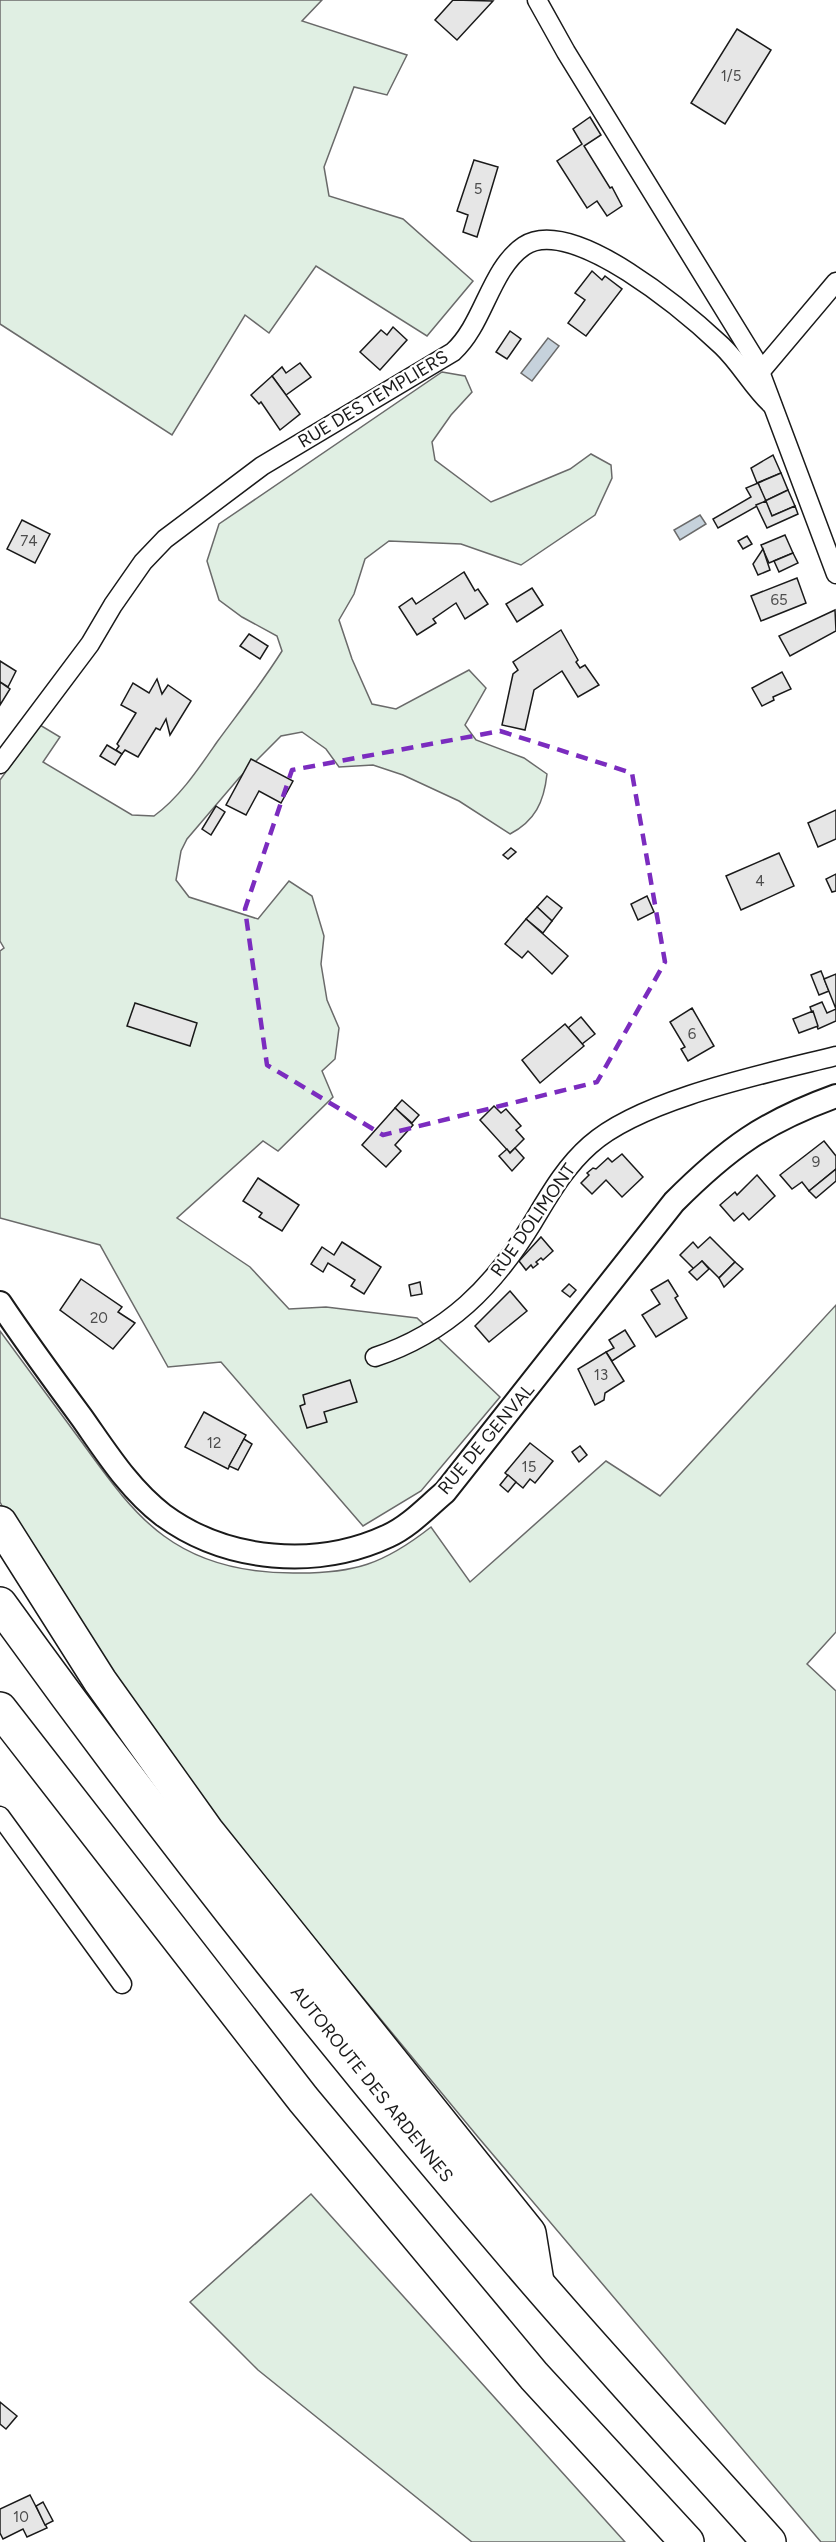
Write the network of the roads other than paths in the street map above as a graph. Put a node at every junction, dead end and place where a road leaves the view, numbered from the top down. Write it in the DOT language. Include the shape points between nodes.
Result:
graph roads {
  1 [pos="537,0"];
  2 [pos="836,282"];
  3 [pos="761,371"];
  4 [pos="772,405"];
  5 [pos="836,574"];
  6 [pos="0,764"];
  7 [pos="836,1056"];
  8 [pos="836,1096"];
  9 [pos="0,1303"];
  10 [pos="375,1357"];
  11 [pos="0,1522"];
  12 [pos="0,1604"];
  13 [pos="0,1709"];
  14 [pos="0,1816"];
  15 [pos="122,1984"];
  16 [pos="538,2284"];
  17 [pos="687,2542"];
  18 [pos="769,2542"];
  1 -- 3 [label="street, RUE DES TEMPLIERS"];
  2 -- 3 [label="street"];
  3 -- 4 [label="street, RUE DES TEMPLIERS"];
  4 -- 5 [label="street, RUE DES TEMPLIERS"];
  4 -- 6 [label="street, RUE DES TEMPLIERS" via="722,346 641,281 573,244 553,240 532,243 505,267 464,342 453,352 271,460 165,539 143,562 90,644"];
  7 -- 10 [label="street, RUE DOLIMONT" via="694,1095 613,1126 590,1145 553,1187 532,1224 472,1301 422,1339"];
  8 -- 9 [label="street, RUE DE GENVAL" via="766,1126 707,1169 674,1202 446,1492 390,1535 351,1550 296,1557 243,1551 189,1531 163,1514 126,1479"];
  11 -- 16 [label="highway" via="100,1681 207,1831 529,2233"];
  12 -- 16 [label="highway, AUTOROUTE DES ARDENNES" via="186,1853 303,2001"];
  13 -- 17 [label="highway" via="303,2099 534,2376"];
  14 -- 15 [label="street"];
  16 -- 18 [label="highway, AUTOROUTE DES ARDENNES"];
}
